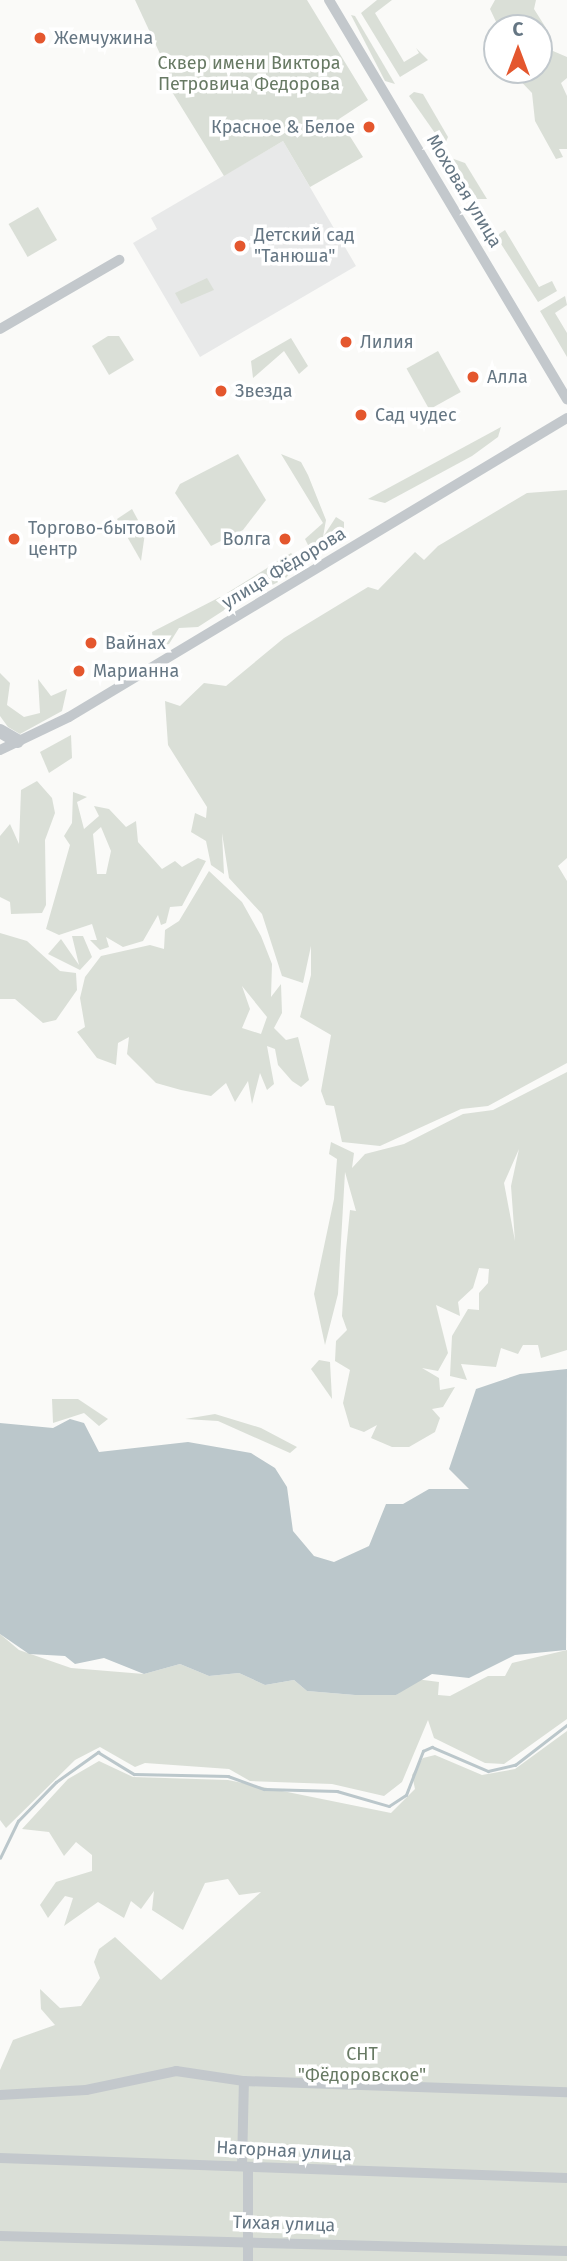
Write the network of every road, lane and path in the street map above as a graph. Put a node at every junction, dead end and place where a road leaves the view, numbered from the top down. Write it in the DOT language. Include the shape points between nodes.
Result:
graph roads {
  1 [pos="329,0"];
  2 [pos="119,260"];
  3 [pos="0,329"];
  4 [pos="567,400"];
  5 [pos="567,418"];
  6 [pos="0,731"];
  7 [pos="17,741"];
  8 [pos="0,750"];
  9 [pos="244,2081"];
  10 [pos="567,2092"];
  11 [pos="0,2095"];
  12 [pos="0,2158"];
  13 [pos="245,2167"];
  14 [pos="567,2178"];
  15 [pos="0,2236"];
  16 [pos="250,2241"];
  17 [pos="567,2251"];
  18 [pos="248,2261"];
  1 -- 4 [label="street, Моховая улица"];
  2 -- 3 [label="street"];
  5 -- 7 [label="street, улица Фёдорова" via="69,717"];
  6 -- 7 [label="street"];
  7 -- 8 [label="street, улица Фёдорова"];
  9 -- 10 [label="street"];
  9 -- 11 [label="street" via="160,2071 86,2090"];
  9 -- 13 [label="street"];
  12 -- 13 [label="street, Нагорная улица"];
  13 -- 14 [label="street, Нагорная улица"];
  13 -- 16 [label="street"];
  15 -- 16 [label="street, Тихая улица"];
  16 -- 17 [label="street, Тихая улица"];
  16 -- 18 [label="street"];
}
